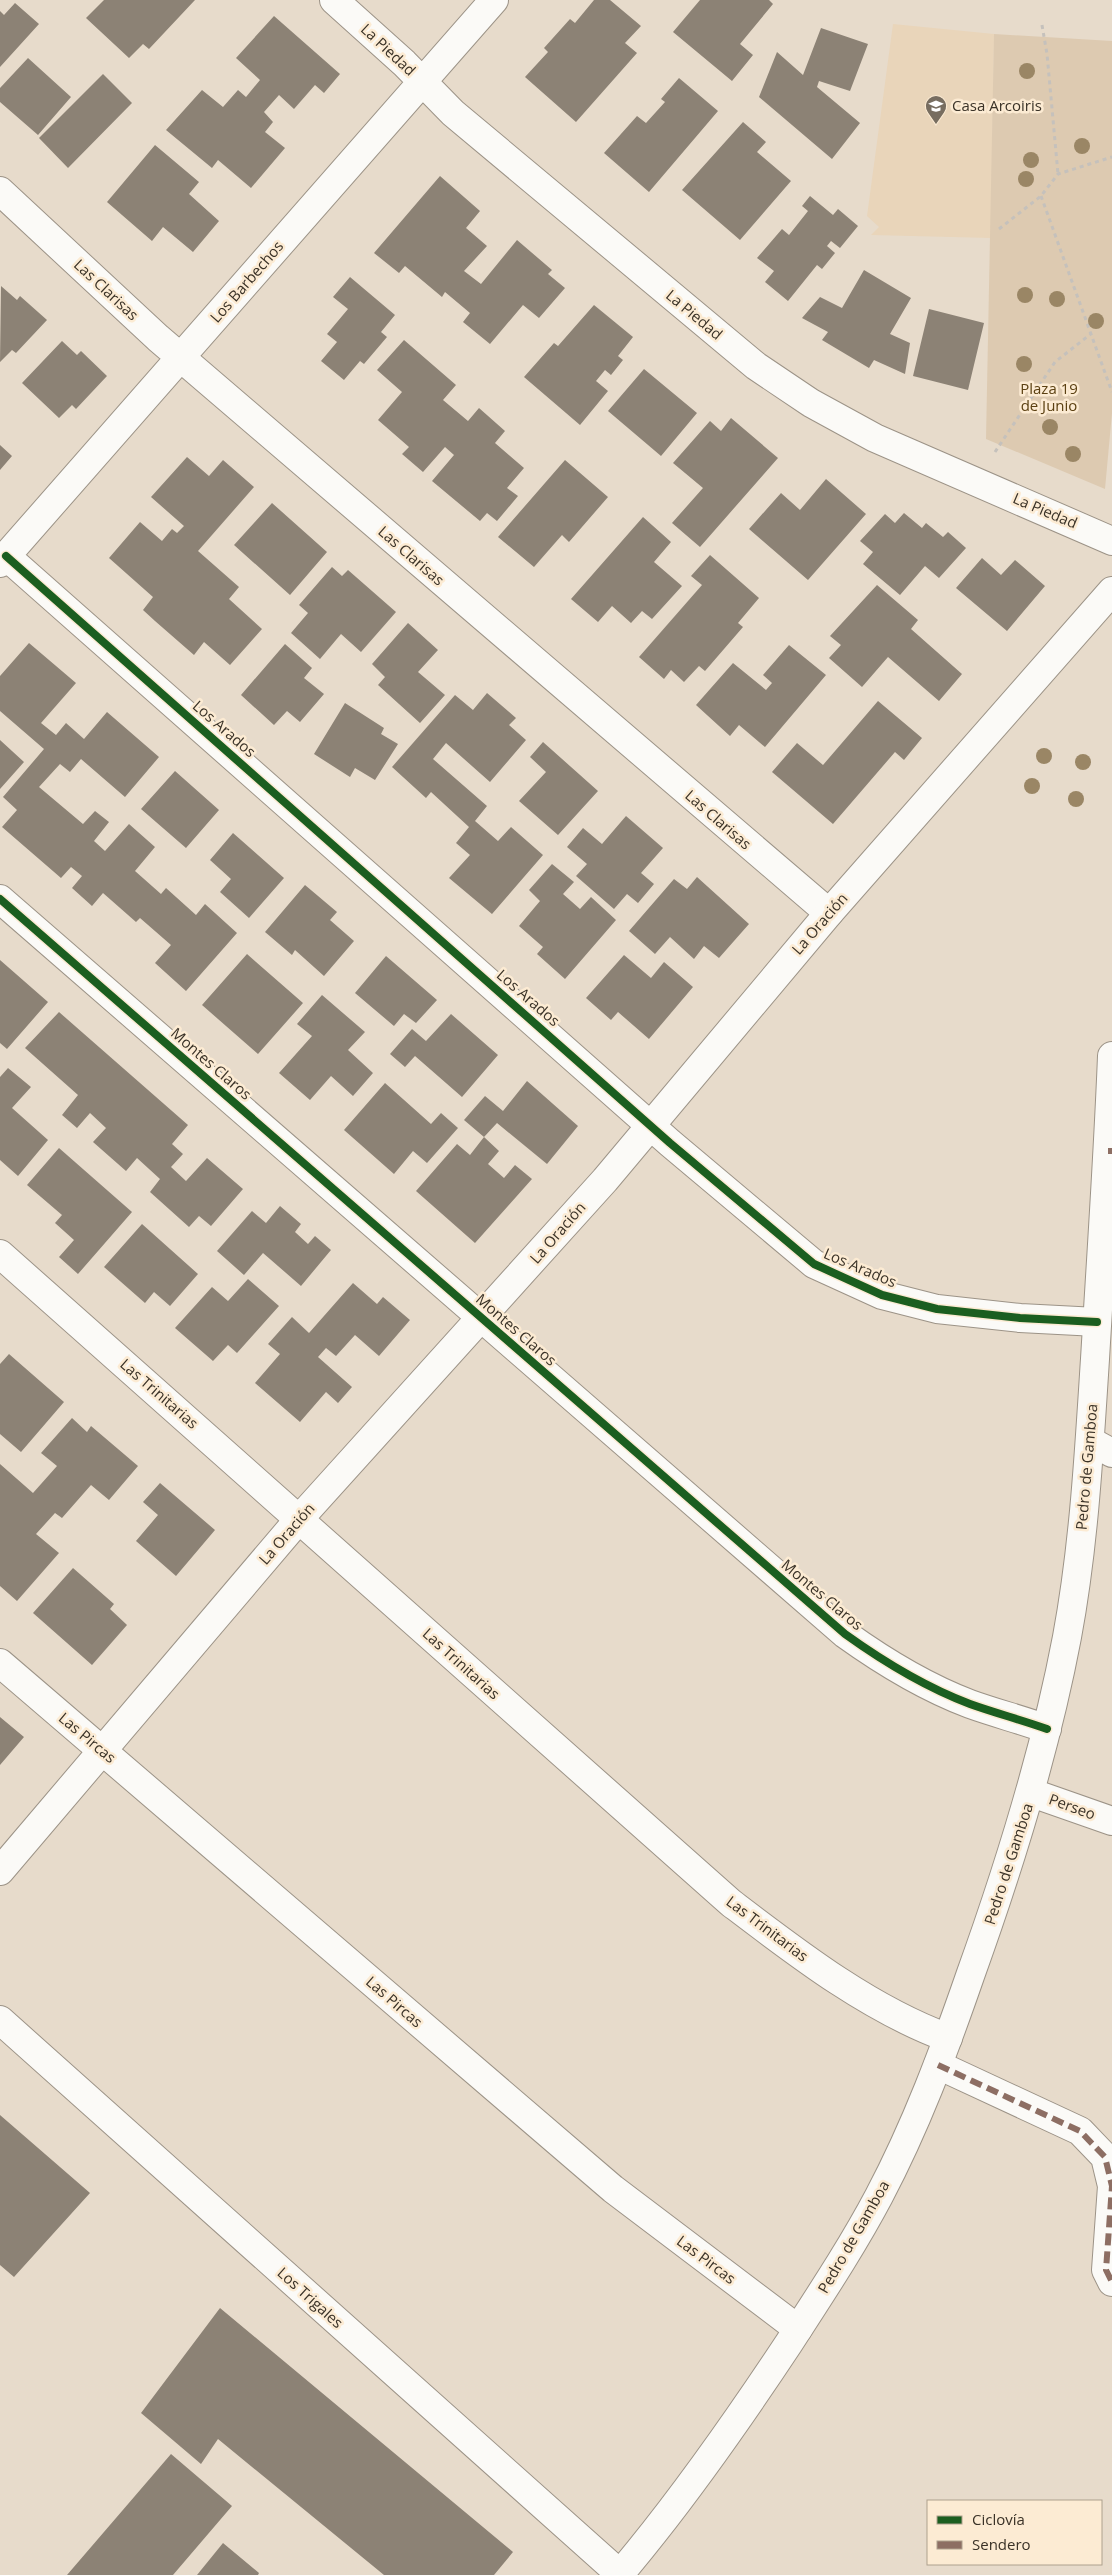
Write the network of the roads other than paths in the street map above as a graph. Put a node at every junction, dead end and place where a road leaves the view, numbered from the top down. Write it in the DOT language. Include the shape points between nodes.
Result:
graph roads {
  1 [pos="334,0"];
  2 [pos="494,0"];
  3 [pos="422,82"];
  4 [pos="0,191"];
  5 [pos="181,356"];
  6 [pos="1112,541"];
  7 [pos="3,559"];
  8 [pos="1112,592"];
  9 [pos="0,899"];
  10 [pos="828,913"];
  11 [pos="1112,1056"];
  12 [pos="651,1124"];
  13 [pos="1110,1151"];
  14 [pos="0,1254"];
  15 [pos="482,1318"];
  16 [pos="1097,1322"];
  17 [pos="1101,1447"];
  18 [pos="300,1518"];
  19 [pos="0,1662"];
  20 [pos="1047,1729"];
  21 [pos="101,1750"];
  22 [pos="1032,1793"];
  23 [pos="1112,1821"];
  24 [pos="0,1871"];
  25 [pos="0,2020"];
  26 [pos="948,2038"];
  27 [pos="938,2065"];
  28 [pos="1112,2282"];
  29 [pos="798,2329"];
  30 [pos="620,2575"];
  1 -- 3 [label="street, La Piedad"];
  2 -- 3 [label="street, Los Barbechos"];
  3 -- 5 [label="street, Los Barbechos"];
  3 -- 6 [label="street, La Piedad" via="453,113 756,366 803,398 875,438"];
  4 -- 5 [label="street, Las Clarisas" via="153,334"];
  5 -- 7 [label="street, Los Barbechos"];
  5 -- 10 [label="street, Las Clarisas"];
  7 -- 12 [label="street, Los Arados"];
  8 -- 10 [label="street, La Oración"];
  9 -- 15 [label="street, Montes Claros"];
  10 -- 12 [label="street, La Oración"];
  11 -- 13 [label="street, Pedro de Gamboa"];
  12 -- 15 [label="street, La Oración"];
  12 -- 16 [label="street, Los Arados" via="814,1264 874,1291 937,1309"];
  13 -- 16 [label="street, Pedro de Gamboa"];
  14 -- 18 [label="street, Las Trinitarias"];
  15 -- 18 [label="street, La Oración"];
  15 -- 20 [label="street, Montes Claros" via="845,1634 873,1654 936,1689 970,1704"];
  16 -- 17 [label="street, Pedro de Gamboa"];
  17 -- 20 [label="street, Pedro de Gamboa" via="1081,1538 1067,1635"];
  18 -- 21 [label="street, La Oración"];
  18 -- 26 [label="street, Las Trinitarias" via="731,1903 840,1981 918,2027"];
  19 -- 21 [label="street, Las Pircas"];
  20 -- 22 [label="street, Pedro de Gamboa"];
  21 -- 24 [label="street, La Oración"];
  21 -- 29 [label="street, Las Pircas" via="613,2189"];
  22 -- 23 [label="street, Perseo"];
  22 -- 26 [label="street, Pedro de Gamboa"];
  25 -- 30 [label="street, Los Trigales"];
  26 -- 27 [label="street, Pedro de Gamboa"];
  27 -- 28 [label="street" via="1080,2131 1105,2157 1112,2186 1106,2270"];
  27 -- 29 [label="street, Pedro de Gamboa" via="879,2197 839,2268"];
  29 -- 30 [label="street, Pedro de Gamboa" via="743,2413"];
}
